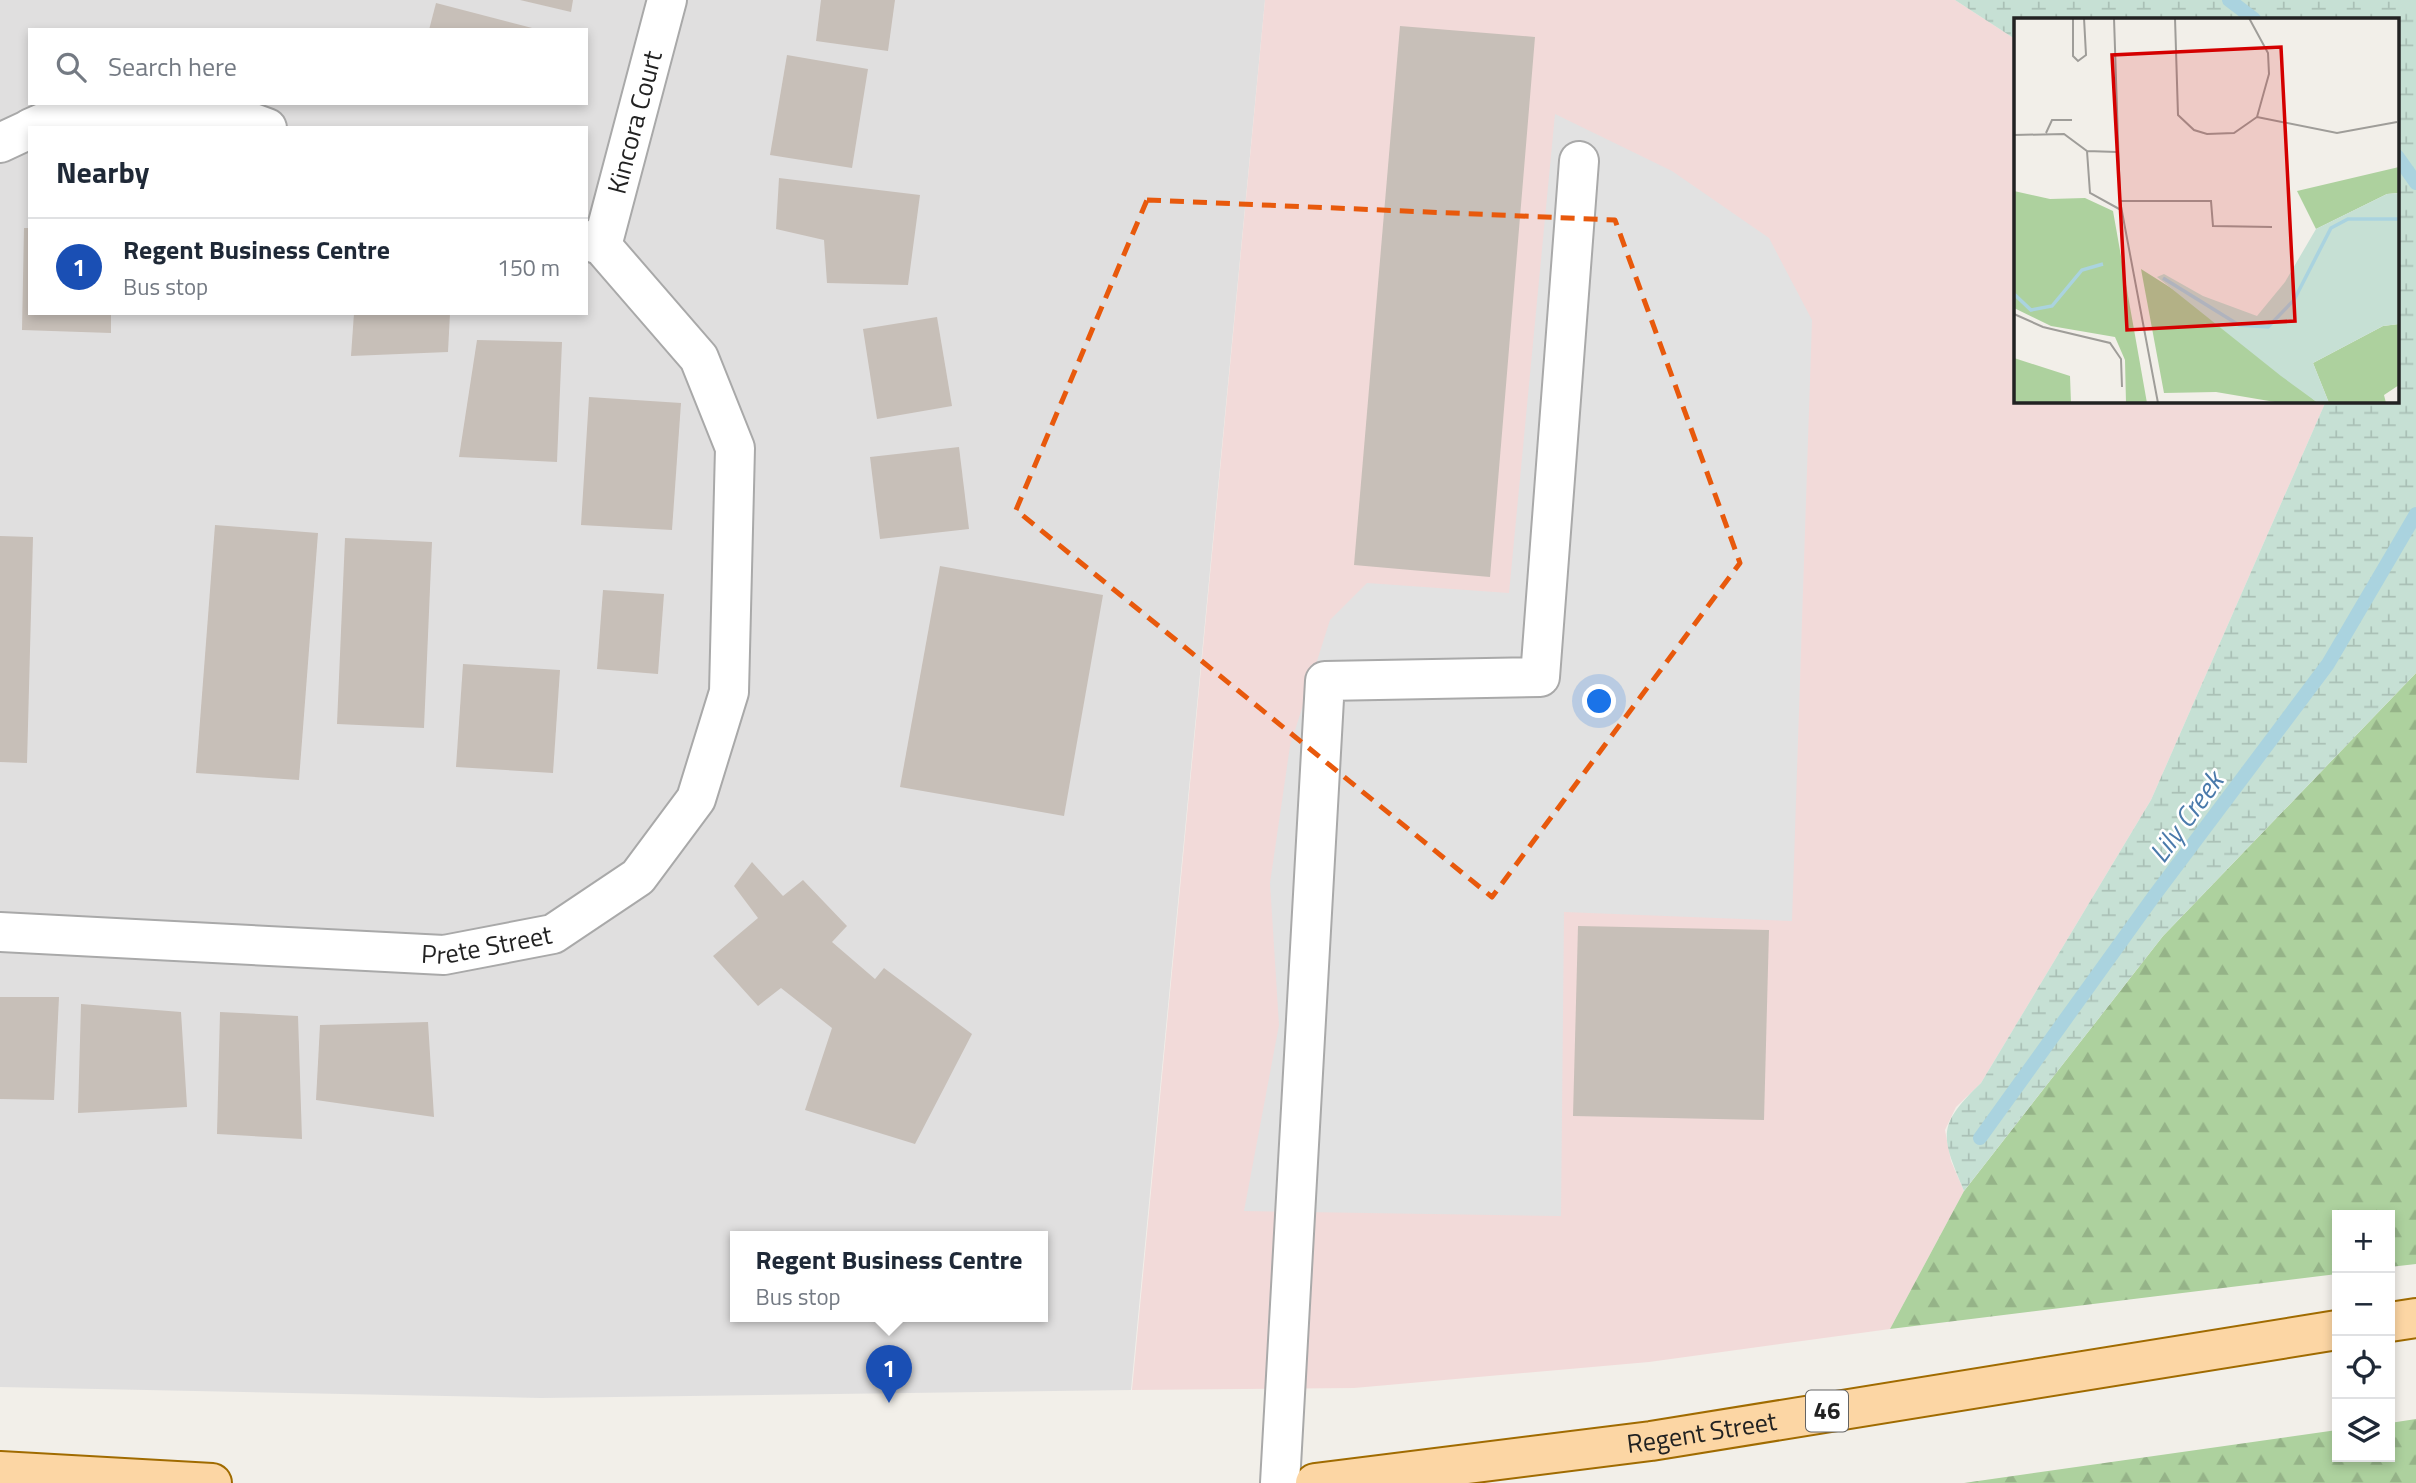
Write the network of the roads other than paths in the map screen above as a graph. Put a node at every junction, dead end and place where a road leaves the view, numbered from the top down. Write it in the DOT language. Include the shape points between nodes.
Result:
graph roads {
  1 [pos="667,0"];
  2 [pos="36,126"];
  3 [pos="262,126"];
  4 [pos="28,129"];
  5 [pos="0,143"];
  6 [pos="1579,161"];
  7 [pos="594,243"];
  8 [pos="0,932"];
  9 [pos="2416,1318"];
  10 [pos="2395,1321"];
  11 [pos="2332,1331"];
  12 [pos="0,1471"];
  13 [pos="1356,1480"];
  14 [pos="212,1483"];
  15 [pos="1280,1483"];
  16 [pos="1315,1483"];
  1 -- 7 [label="street, Kincora Court"];
  2 -- 3 [label="street" via="47,121 237,117"];
  4 -- 5 [label="street"];
  6 -- 15 [label="street" via="1540,677 1325,681"];
  7 -- 8 [label="street, Prete Street" via="699,358 735,448 729,692 696,799 638,877 553,934 444,955"];
  9 -- 10 [label="main road"];
  11 -- 13 [label="main road, Regent Street / 46" via="1651,1441"];
  12 -- 14 [label="main road"];
  13 -- 16 [label="main road, Regent Street / 46"];
}
